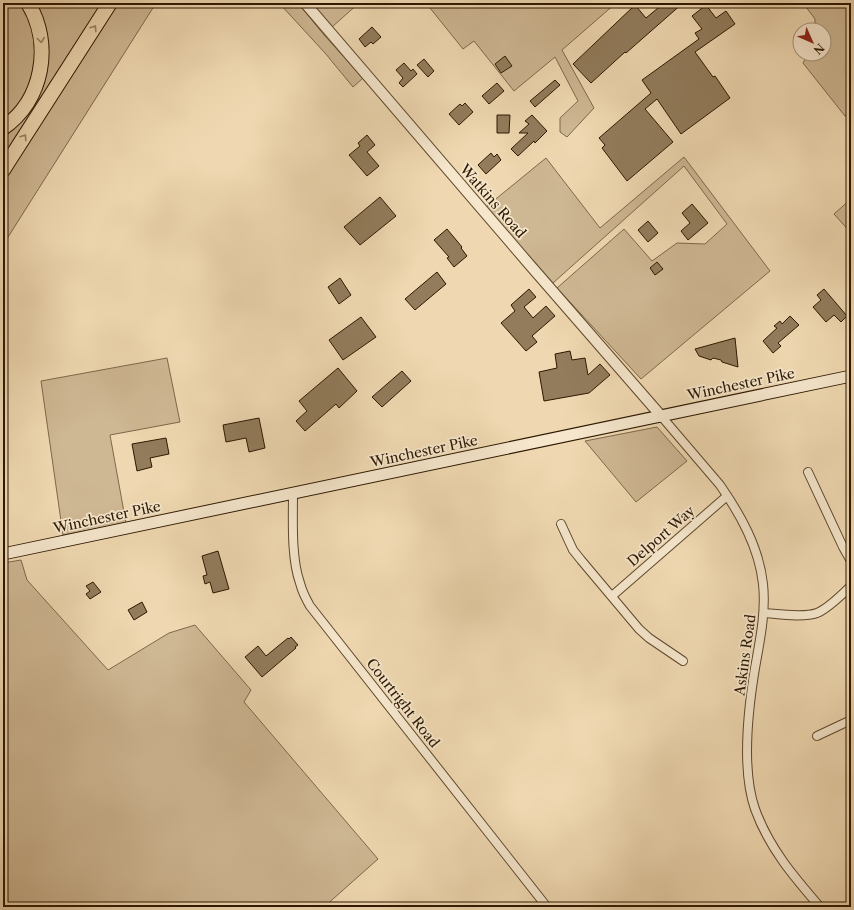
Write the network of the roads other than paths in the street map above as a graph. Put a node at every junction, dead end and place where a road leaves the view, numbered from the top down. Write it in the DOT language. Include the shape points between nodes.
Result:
graph roads {
  1 [pos="28,3"];
  2 [pos="110,3"];
  3 [pos="305,3"];
  4 [pos="3,128"];
  5 [pos="3,170"];
  6 [pos="851,376"];
  7 [pos="662,416"];
  8 [pos="808,472"];
  9 [pos="292,493"];
  10 [pos="727,496"];
  11 [pos="561,524"];
  12 [pos="3,554"];
  13 [pos="851,561"];
  14 [pos="851,586"];
  15 [pos="612,596"];
  16 [pos="764,613"];
  17 [pos="683,662"];
  18 [pos="851,720"];
  19 [pos="817,736"];
  20 [pos="548,907"];
  21 [pos="820,907"];
  1 -- 4 [label="highway, one-way" via="41,38 42,63 34,92 22,111"];
  5 -- 2 [label="highway, one-way"];
  3 -- 7 [label="street, Watkins Road"];
  6 -- 7 [label="main road, Winchester Pike"];
  7 -- 9 [label="main road, Winchester Pike"];
  7 -- 10 [label="street, Askins Road"];
  8 -- 13 [label="street"];
  9 -- 12 [label="main road, Winchester Pike"];
  9 -- 20 [label="street, Courtright Road" via="297,573 310,606"];
  10 -- 15 [label="street, Delport Way"];
  10 -- 16 [label="street, Askins Road" via="744,524 756,552 763,582"];
  11 -- 15 [label="street" via="574,550"];
  14 -- 16 [label="street" via="817,613"];
  15 -- 17 [label="street" via="639,629"];
  16 -- 21 [label="street, Askins Road" via="747,743 748,778 755,808 769,841"];
  18 -- 19 [label="street"];
}
